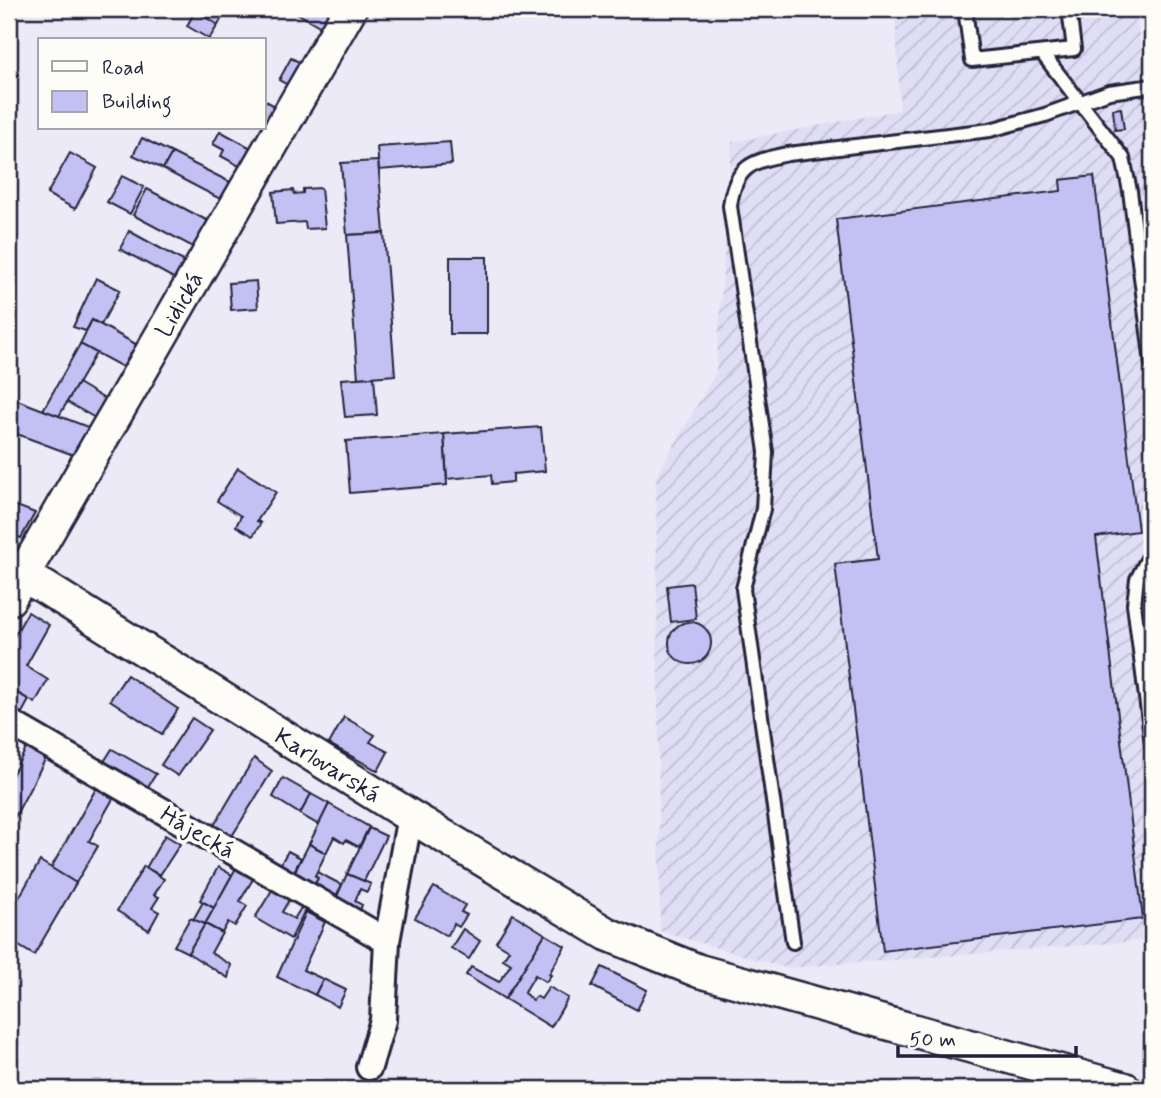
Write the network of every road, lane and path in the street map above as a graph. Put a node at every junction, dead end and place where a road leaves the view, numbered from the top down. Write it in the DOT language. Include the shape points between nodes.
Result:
graph roads {
  1 [pos="350,9"];
  2 [pos="965,9"];
  3 [pos="1069,9"];
  4 [pos="1042,53"];
  5 [pos="1152,86"];
  6 [pos="1079,102"];
  7 [pos="1152,363"];
  8 [pos="1152,551"];
  9 [pos="13,582"];
  10 [pos="9,722"];
  11 [pos="1152,744"];
  12 [pos="410,816"];
  13 [pos="387,941"];
  14 [pos="793,942"];
  15 [pos="369,1068"];
  16 [pos="1125,1089"];
  1 -- 9 [label="street, Lidická"];
  2 -- 4 [label="lane" via="972,60"];
  3 -- 4 [label="lane" via="1074,49"];
  4 -- 6 [label="lane"];
  5 -- 6 [label="lane"];
  6 -- 7 [label="lane" via="1123,158"];
  6 -- 14 [label="lane" via="990,130 760,160 742,171 733,185 730,206 766,452 763,509 743,589"];
  8 -- 11 [label="lane" via="1138,579 1134,604"];
  9 -- 12 [label="street, Karlovarská" via="44,587"];
  10 -- 13 [label="street, Hájecká"];
  12 -- 13 [label="street"];
  12 -- 16 [label="street, Karlovarská" via="607,934 651,953 768,991"];
  13 -- 15 [label="street" via="383,1020"];
}
